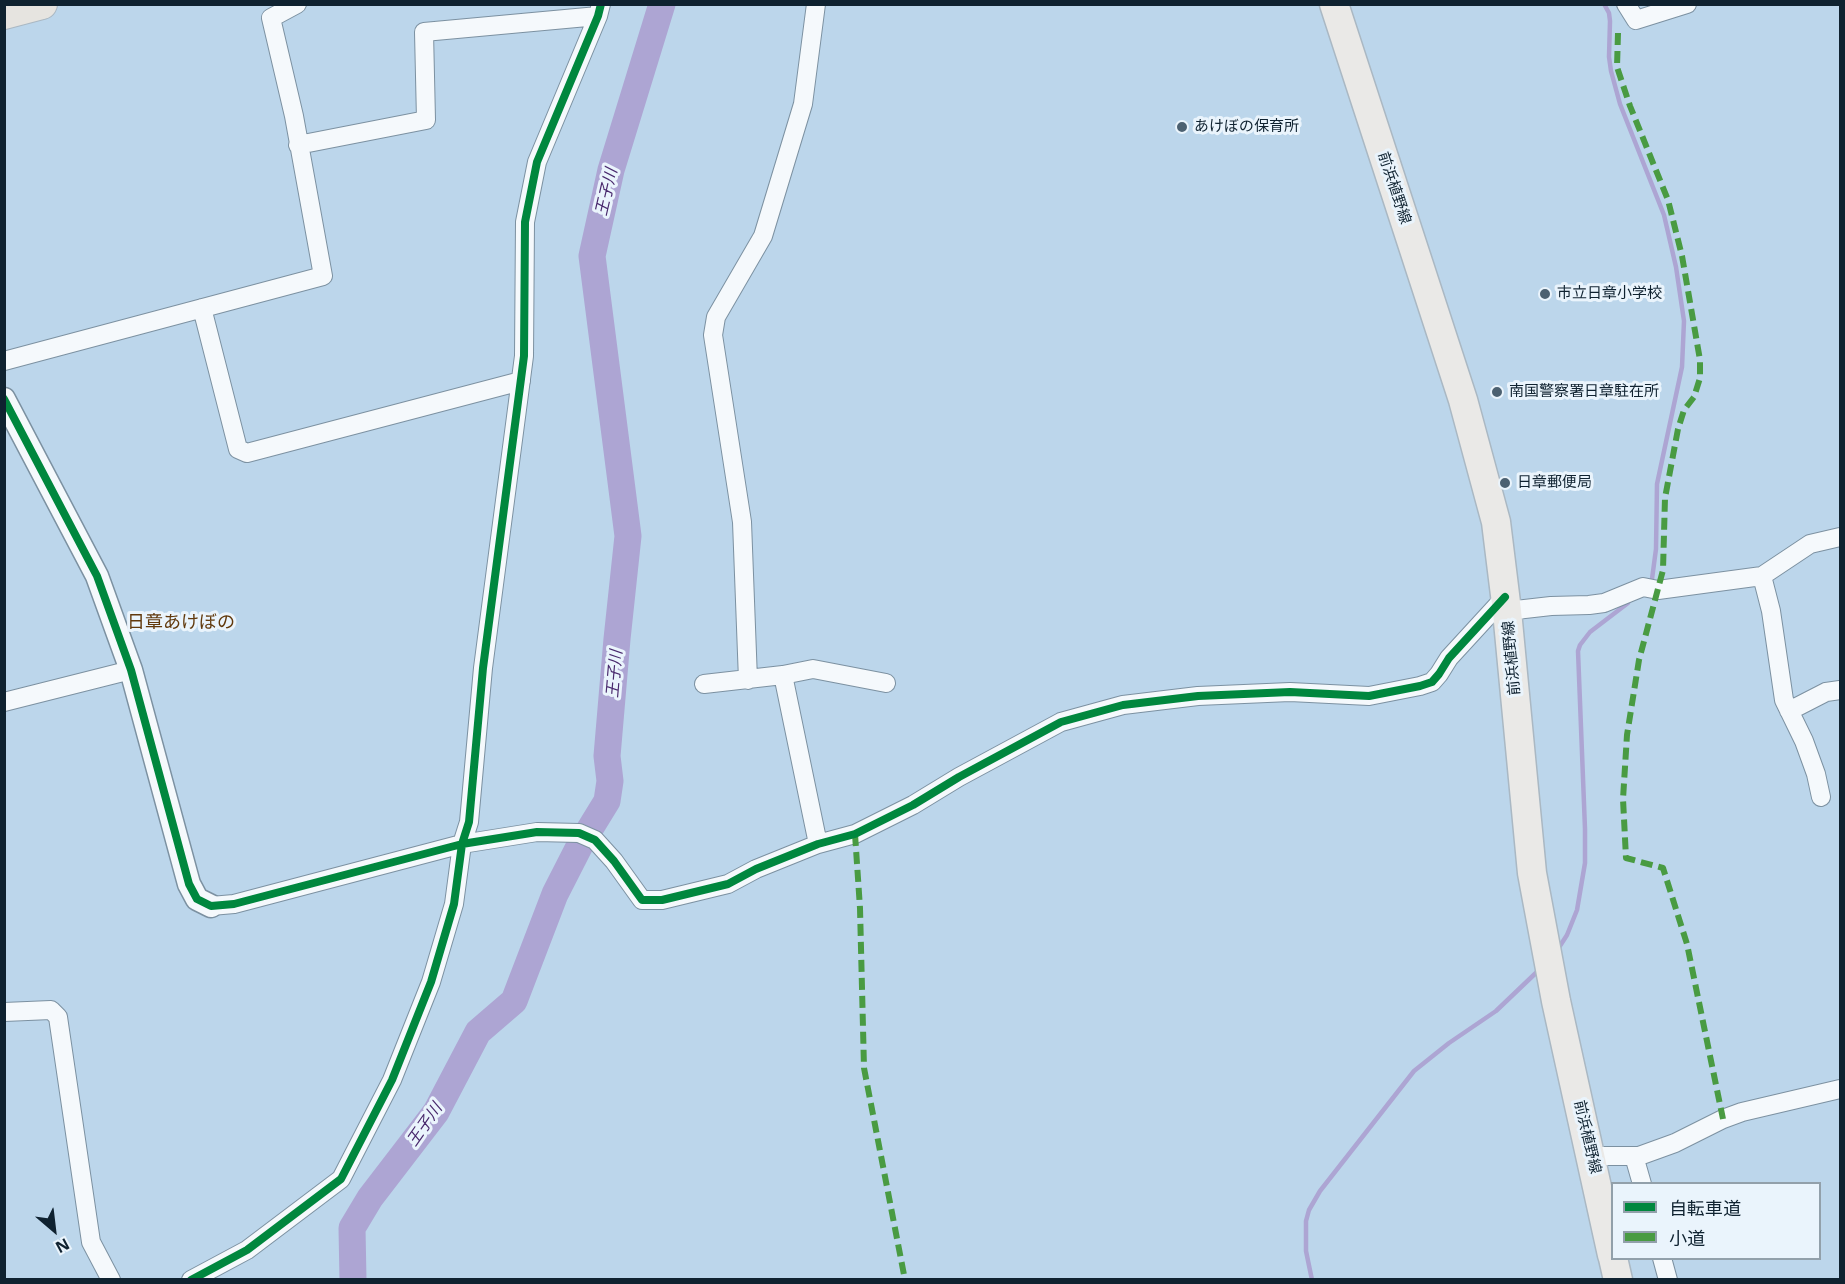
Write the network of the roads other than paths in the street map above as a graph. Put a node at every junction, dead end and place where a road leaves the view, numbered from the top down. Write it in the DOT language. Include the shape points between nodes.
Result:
graph roads {
  1 [pos="42,4"];
  2 [pos="297,4"];
  3 [pos="816,4"];
  4 [pos="1334,4"];
  5 [pos="1626,4"];
  6 [pos="1687,4"];
  7 [pos="599,10"];
  8 [pos="4,14"];
  9 [pos="298,145"];
  10 [pos="202,308"];
  11 [pos="4,361"];
  12 [pos="521,381"];
  13 [pos="4,399"];
  14 [pos="1840,537"];
  15 [pos="1762,576"];
  16 [pos="1506,604"];
  17 [pos="131,670"];
  18 [pos="783,675"];
  19 [pos="748,680"];
  20 [pos="886,683"];
  21 [pos="704,684"];
  22 [pos="1840,690"];
  23 [pos="4,702"];
  24 [pos="1789,711"];
  25 [pos="1821,797"];
  26 [pos="462,844"];
  27 [pos="818,844"];
  28 [pos="211,906"];
  29 [pos="4,1012"];
  30 [pos="1840,1089"];
  31 [pos="1591,1156"];
  32 [pos="1634,1156"];
  33 [pos="1641,1182"];
  34 [pos="1611,1248"];
  35 [pos="1614,1260"];
  36 [pos="1663,1260"];
  37 [pos="111,1280"];
  38 [pos="191,1280"];
  39 [pos="1618,1280"];
  40 [pos="1668,1280"];
  1 -- 8 [label="highway"];
  2 -- 9 [label="street" via="271,18"];
  3 -- 19 [label="street" via="803,104 763,236 716,317 713,335 742,522"];
  4 -- 16 [label="main road, 前浜植野線" via="1463,400 1496,522"];
  5 -- 6 [label="street" via="1636,20"];
  7 -- 9 [label="street" via="424,32 426,120"];
  7 -- 12 [label="street" via="537,162 525,222"];
  9 -- 10 [label="street" via="323,276"];
  10 -- 11 [label="street"];
  10 -- 12 [label="street" via="238,449 246,453"];
  12 -- 26 [label="street" via="483,668 469,822"];
  13 -- 17 [label="street" via="98,576"];
  14 -- 15 [label="street" via="1810,544"];
  15 -- 16 [label="street" via="1658,590 1643,588 1589,605"];
  15 -- 24 [label="street"];
  16 -- 27 [label="street" via="1449,658 1432,682 1369,696 1267,693 1123,705 1061,722 912,806 855,834"];
  16 -- 31 [label="main road, 前浜植野線" via="1532,873"];
  17 -- 23 [label="street"];
  17 -- 28 [label="street" via="189,884 197,899"];
  18 -- 19 [label="street"];
  18 -- 20 [label="street" via="822,669"];
  18 -- 27 [label="street"];
  19 -- 21 [label="street"];
  22 -- 24 [label="street" via="1826,692"];
  24 -- 25 [label="street" via="1804,741"];
  26 -- 27 [label="street" via="537,832 587,836 614,861 642,900 651,901 728,884"];
  26 -- 28 [label="street" via="234,904"];
  26 -- 38 [label="street" via="454,904 431,982 392,1080 341,1179 247,1250"];
  29 -- 37 [label="street" via="51,1010 58,1017 91,1242"];
  30 -- 32 [label="street" via="1742,1112 1675,1143"];
  31 -- 32 [label="street"];
  31 -- 34 [label="main road, 前浜植野線"];
  32 -- 33 [label="street"];
  35 -- 39 [label="main road, 前浜植野線"];
  36 -- 40 [label="street"];
}
